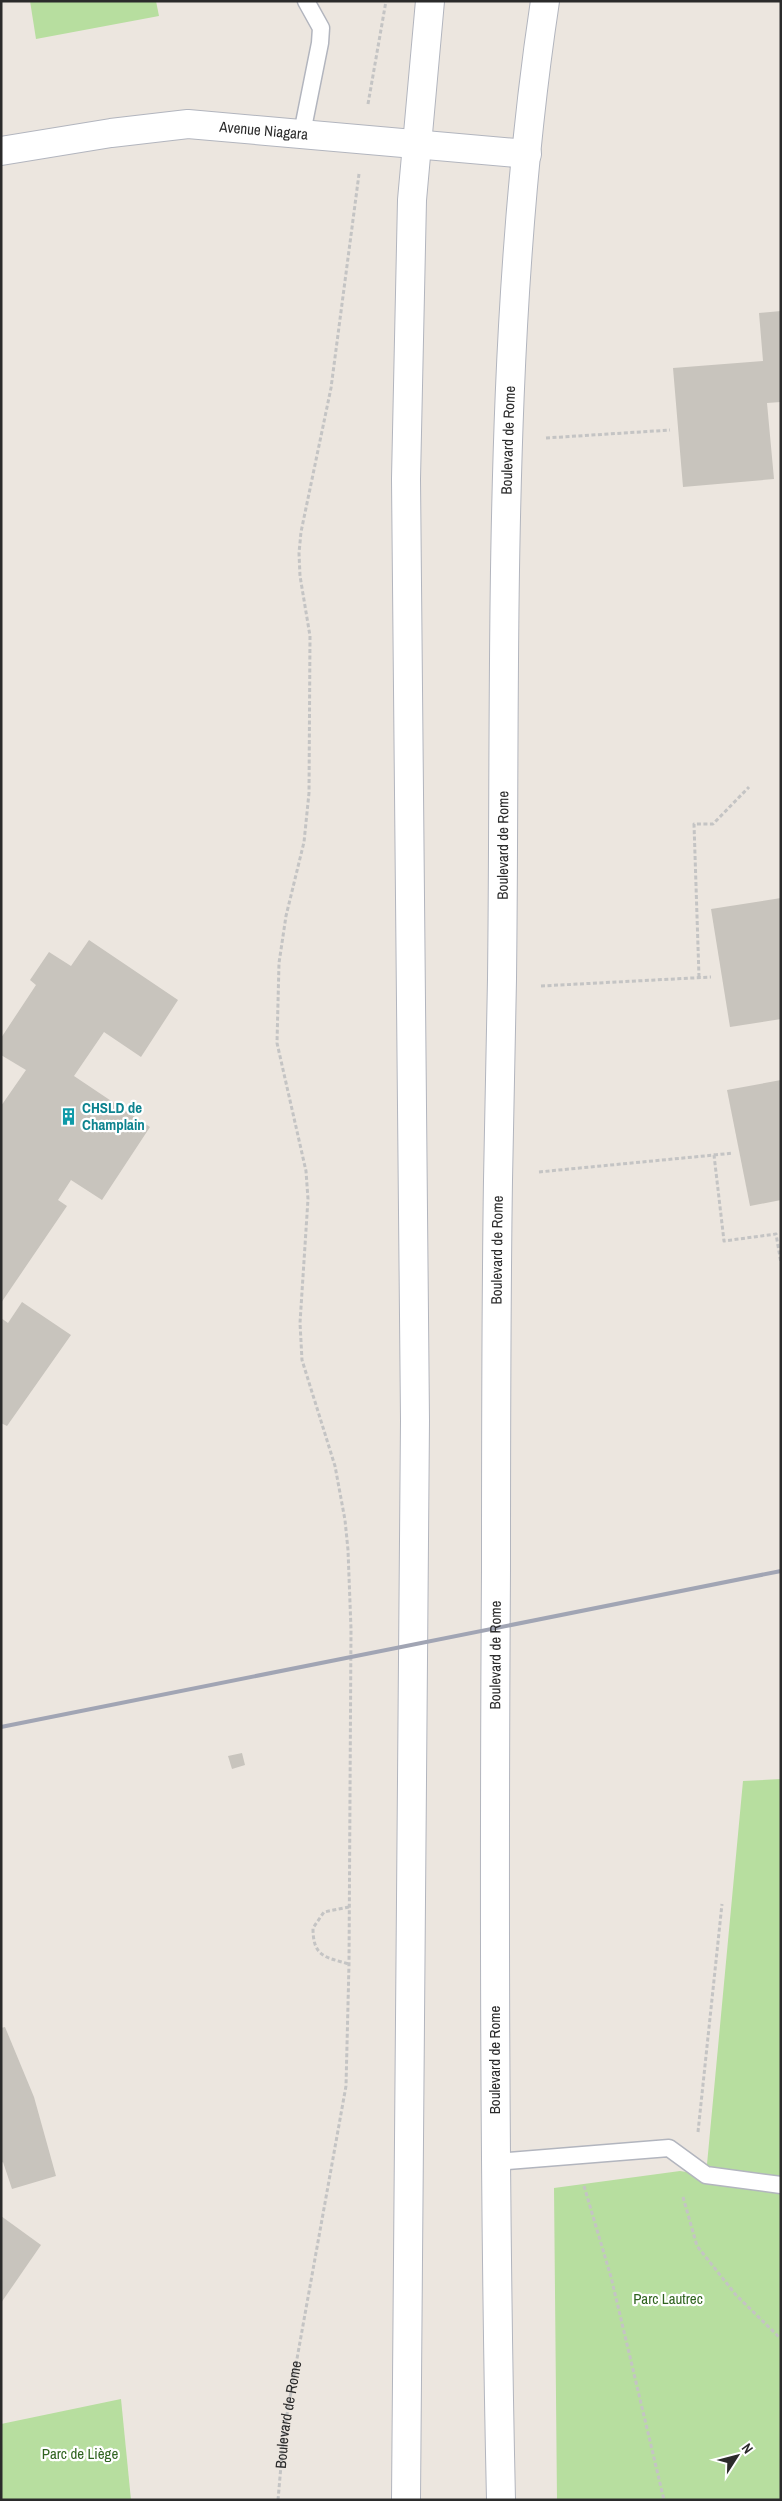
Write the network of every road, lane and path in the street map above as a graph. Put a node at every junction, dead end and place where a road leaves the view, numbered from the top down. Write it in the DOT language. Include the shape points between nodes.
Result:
graph roads {
  1 [pos="306,1"];
  2 [pos="386,1"];
  3 [pos="430,1"];
  4 [pos="545,1"];
  5 [pos="371,78"];
  6 [pos="302,133"];
  7 [pos="416,144"];
  8 [pos="1,151"];
  9 [pos="527,154"];
  10 [pos="356,192"];
  11 [pos="670,430"];
  12 [pos="546,438"];
  13 [pos="749,787"];
  14 [pos="699,977"];
  15 [pos="711,977"];
  16 [pos="541,986"];
  17 [pos="732,1153"];
  18 [pos="714,1155"];
  19 [pos="539,1172"];
  20 [pos="781,1263"];
  21 [pos="722,1904"];
  22 [pos="349,1907"];
  23 [pos="349,1964"];
  24 [pos="669,2148"];
  25 [pos="575,2154"];
  26 [pos="496,2162"];
  27 [pos="695,2168"];
  28 [pos="781,2185"];
  29 [pos="781,2339"];
  30 [pos="278,2500"];
  31 [pos="406,2500"];
  32 [pos="501,2500"];
  33 [pos="664,2500"];
  1 -- 6 [label="lane" via="321,28"];
  2 -- 5 [label="path"];
  3 -- 7 [label="main road"];
  4 -- 9 [label="main road, Boulevard de Rome"];
  6 -- 7 [label="main road, Avenue Niagara"];
  6 -- 8 [label="main road, Avenue Niagara" via="188,124"];
  7 -- 9 [label="main road, Avenue Niagara"];
  7 -- 31 [label="main road" via="406,479 415,1460"];
  9 -- 26 [label="main road, Boulevard de Rome" via="512,344 504,658 497,1222"];
  10 -- 22 [label="path, Boulevard de Rome" via="331,388 299,546 300,576 310,636 309,793 304,842 281,941 277,1010 277,1042 306,1170 308,1199 300,1323 302,1360 335,1466 348,1550"];
  11 -- 12 [label="path"];
  13 -- 14 [label="path" via="713,824 694,824"];
  14 -- 15 [label="path"];
  14 -- 16 [label="path"];
  17 -- 18 [label="path"];
  18 -- 19 [label="path"];
  18 -- 20 [label="path" via="724,1241 776,1234"];
  21 -- 27 [label="path"];
  22 -- 23 [label="path, Boulevard de Rome"];
  22 -- 23 [label="path" via="324,1912 313,1928 315,1948 320,1954"];
  23 -- 30 [label="path, Boulevard de Rome" via="346,2086 284,2431"];
  24 -- 25 [label="lane"];
  24 -- 27 [label="lane"];
  24 -- 29 [label="path" via="697,2246 736,2295"];
  25 -- 26 [label="lane"];
  25 -- 33 [label="path" via="611,2277"];
  26 -- 32 [label="main road, Boulevard de Rome"];
  27 -- 28 [label="lane" via="706,2175"];
}
